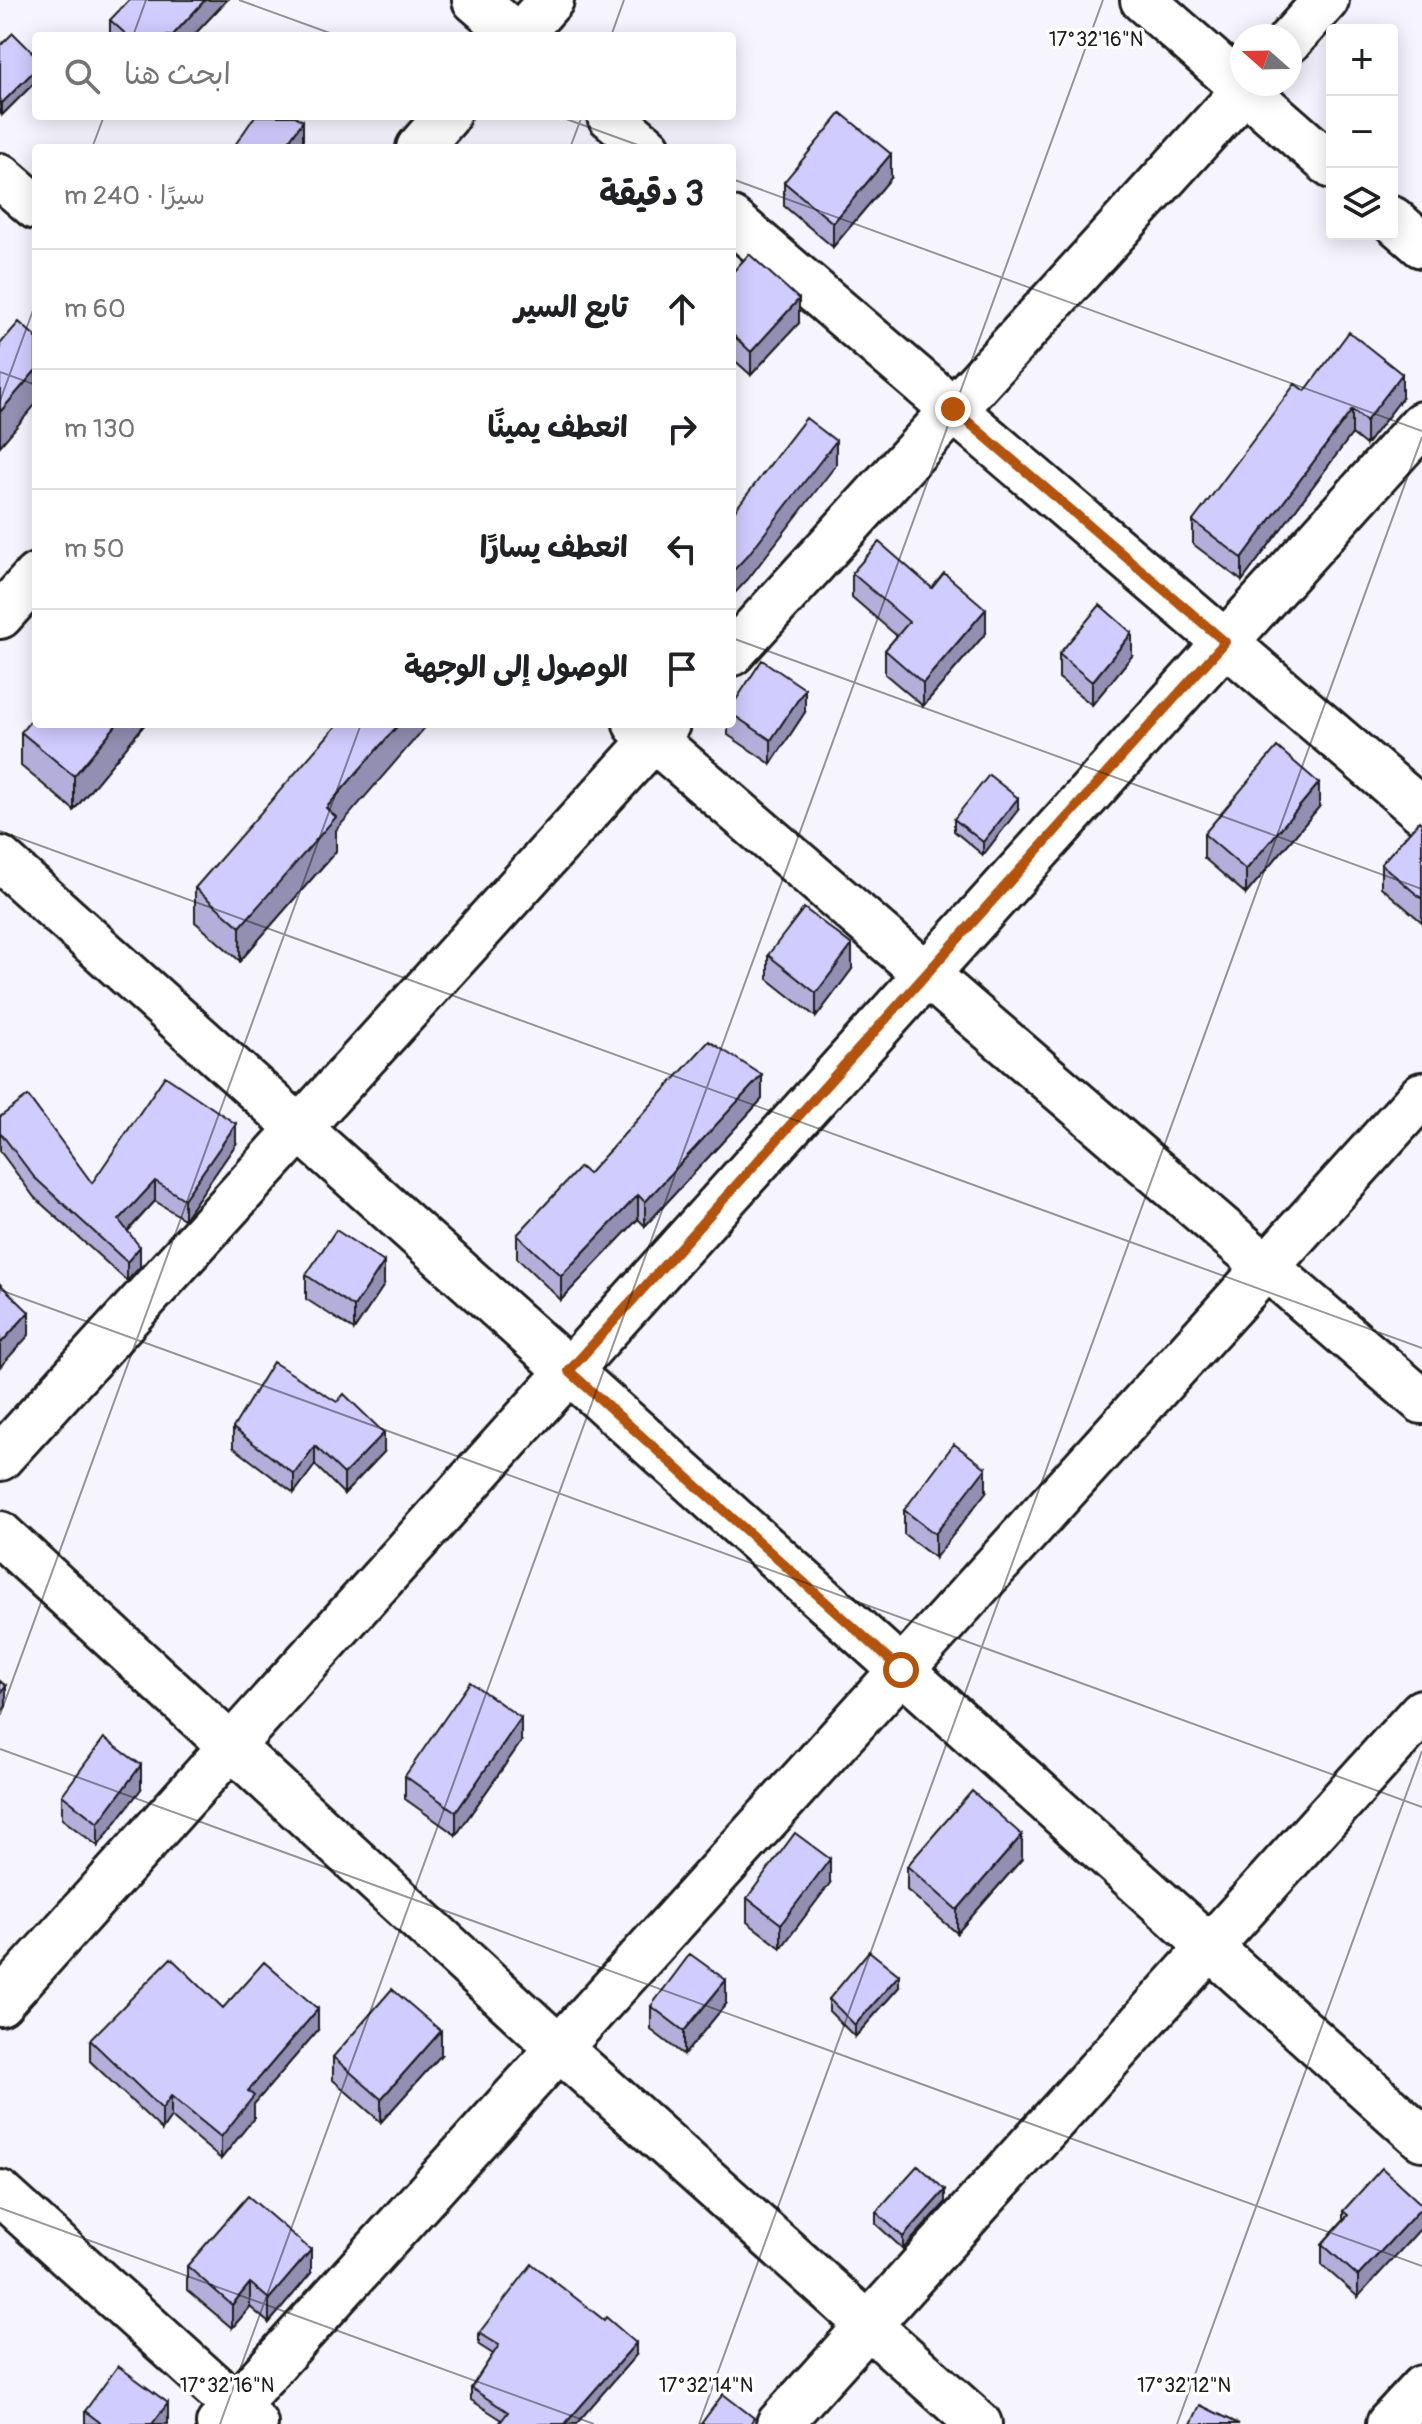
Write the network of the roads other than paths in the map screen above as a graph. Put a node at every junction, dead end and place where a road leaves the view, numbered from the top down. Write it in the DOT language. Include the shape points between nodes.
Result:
graph roads {
  1 [pos="475,0"];
  2 [pos="551,0"];
  3 [pos="1143,0"];
  4 [pos="1326,0"];
  5 [pos="1302,27"];
  6 [pos="513,32"];
  7 [pos="522,32"];
  8 [pos="1230,73"];
  9 [pos="1239,96"];
  10 [pos="1257,96"];
  11 [pos="444,120"];
  12 [pos="615,120"];
  13 [pos="422,144"];
  14 [pos="643,144"];
  15 [pos="1326,160"];
  16 [pos="0,176"];
  17 [pos="32,204"];
  18 [pos="736,223"];
  19 [pos="1398,224"];
  20 [pos="1422,245"];
  21 [pos="953,409"];
  22 [pos="1422,424"];
  23 [pos="32,580"];
  24 [pos="0,616"];
  25 [pos="1225,642"];
  26 [pos="736,649"];
  27 [pos="652,729"];
  28 [pos="1422,811"];
  29 [pos="0,859"];
  30 [pos="926,974"];
  31 [pos="1422,1095"];
  32 [pos="300,1129"];
  33 [pos="1267,1267"];
  34 [pos="569,1371"];
  35 [pos="1422,1401"];
  36 [pos="0,1458"];
  37 [pos="0,1534"];
  38 [pos="901,1670"];
  39 [pos="1422,1712"];
  40 [pos="231,1746"];
  41 [pos="1210,1947"];
  42 [pos="0,2003"];
  43 [pos="559,2048"];
  44 [pos="1422,2138"];
  45 [pos="0,2193"];
  46 [pos="869,2325"];
  47 [pos="1422,2388"];
  48 [pos="236,2418"];
  49 [pos="779,2424"];
  50 [pos="979,2424"];
  51 [pos="1389,2424"];
  1 -- 6 [label="street"];
  2 -- 7 [label="street"];
  3 -- 8 [label="street"];
  4 -- 5 [label="street"];
  9 -- 21 [label="street"];
  10 -- 15 [label="street"];
  11 -- 13 [label="street"];
  12 -- 14 [label="street"];
  16 -- 17 [label="street"];
  18 -- 21 [label="street"];
  19 -- 20 [label="street"];
  21 -- 25 [label="street"];
  21 -- 26 [label="street"];
  22 -- 25 [label="street"];
  23 -- 24 [label="street"];
  25 -- 28 [label="street"];
  25 -- 30 [label="street"];
  27 -- 30 [label="street"];
  27 -- 32 [label="street"];
  29 -- 32 [label="street"];
  30 -- 33 [label="street"];
  30 -- 34 [label="street"];
  31 -- 33 [label="street"];
  32 -- 34 [label="street"];
  32 -- 36 [label="street"];
  33 -- 35 [label="street"];
  33 -- 38 [label="street"];
  34 -- 38 [label="street"];
  34 -- 40 [label="street"];
  37 -- 40 [label="street"];
  38 -- 41 [label="street"];
  38 -- 43 [label="street"];
  39 -- 41 [label="street"];
  40 -- 42 [label="street"];
  40 -- 43 [label="street"];
  41 -- 44 [label="street"];
  41 -- 46 [label="street"];
  43 -- 46 [label="street"];
  43 -- 48 [label="street"];
  45 -- 48 [label="street"];
  46 -- 49 [label="street"];
  46 -- 50 [label="street"];
  47 -- 51 [label="street"];
}
